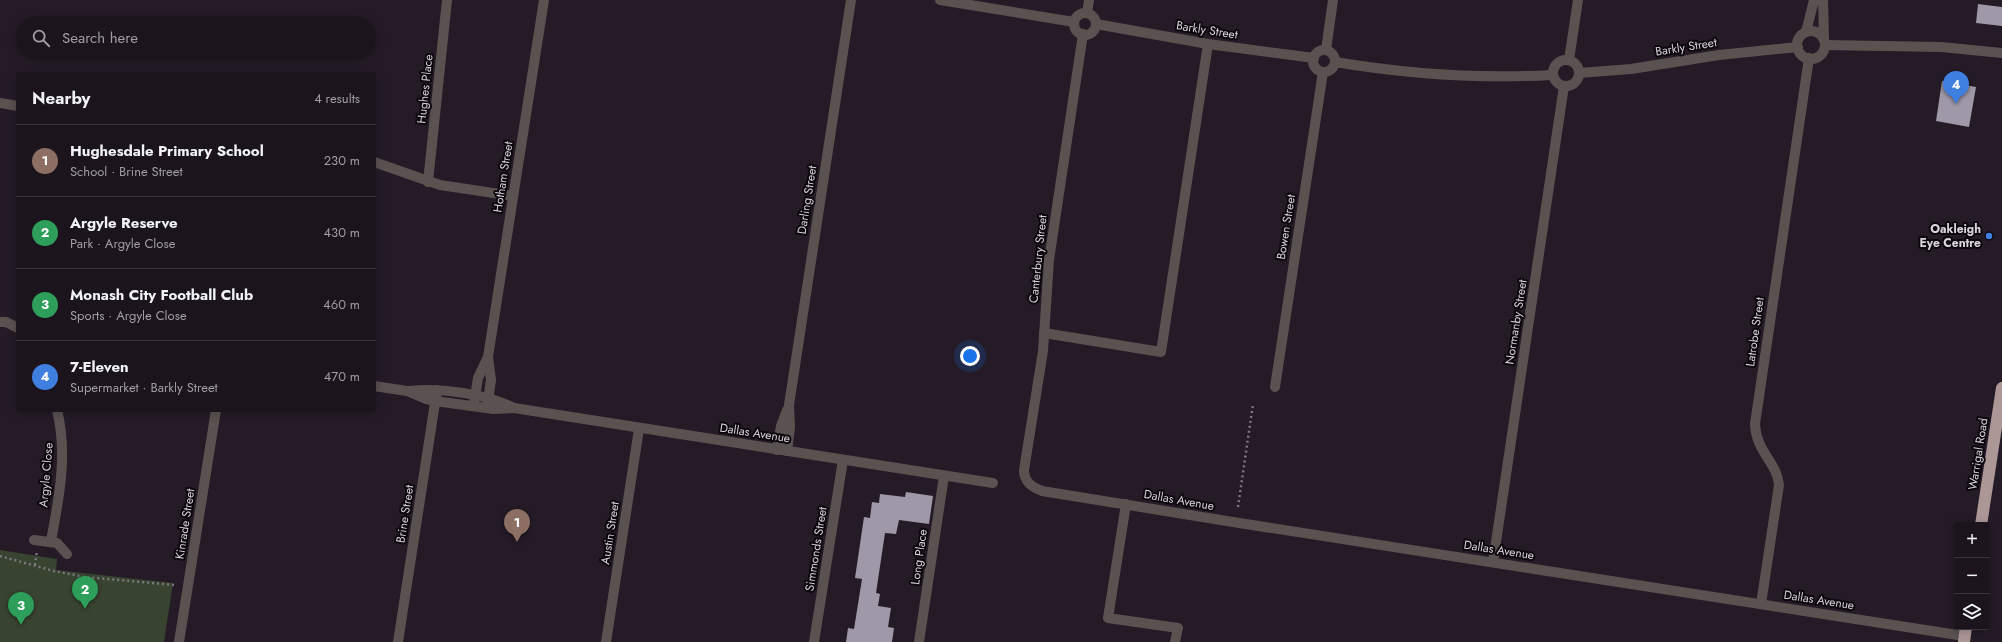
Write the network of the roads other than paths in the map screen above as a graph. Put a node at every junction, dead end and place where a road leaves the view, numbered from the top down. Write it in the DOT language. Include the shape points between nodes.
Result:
graph roads {
  1 [pos="447,0"];
  2 [pos="544,0"];
  3 [pos="851,0"];
  4 [pos="940,0"];
  5 [pos="1089,0"];
  6 [pos="1333,0"];
  7 [pos="1578,0"];
  8 [pos="1814,0"];
  9 [pos="1823,0"];
  10 [pos="1087,13"];
  11 [pos="1074,22"];
  12 [pos="1096,24"];
  13 [pos="1806,32"];
  14 [pos="1083,34"];
  15 [pos="1825,42"];
  16 [pos="1208,44"];
  17 [pos="1798,47"];
  18 [pos="1326,50"];
  19 [pos="2002,53"];
  20 [pos="1314,58"];
  21 [pos="1809,58"];
  22 [pos="1569,60"];
  23 [pos="1335,62"];
  24 [pos="1323,72"];
  25 [pos="1579,73"];
  26 [pos="1552,75"];
  27 [pos="1564,86"];
  28 [pos="0,103"];
  29 [pos="16,106"];
  30 [pos="376,163"];
  31 [pos="428,182"];
  32 [pos="513,196"];
  33 [pos="0,322"];
  34 [pos="16,327"];
  35 [pos="1044,333"];
  36 [pos="488,357"];
  37 [pos="376,386"];
  38 [pos="1275,387"];
  39 [pos="2002,388"];
  40 [pos="436,395"];
  41 [pos="475,401"];
  42 [pos="487,403"];
  43 [pos="58,412"];
  44 [pos="216,412"];
  45 [pos="639,429"];
  46 [pos="782,450"];
  47 [pos="843,460"];
  48 [pos="944,476"];
  49 [pos="993,483"];
  50 [pos="1031,486"];
  51 [pos="1126,504"];
  52 [pos="1981,522"];
  53 [pos="51,541"];
  54 [pos="36,543"];
  55 [pos="67,554"];
  56 [pos="1493,562"];
  57 [pos="1761,604"];
  58 [pos="1965,635"];
  59 [pos="179,642"];
  60 [pos="398,642"];
  61 [pos="606,642"];
  62 [pos="814,642"];
  63 [pos="919,642"];
  64 [pos="1175,642"];
  1 -- 31 [label="street, Hughes Place"];
  2 -- 32 [label="street, Hotham Street"];
  3 -- 46 [label="street, Darling Street" via="789,405 781,426"];
  4 -- 11 [label="street"];
  5 -- 10 [label="street"];
  6 -- 18 [label="street"];
  7 -- 22 [label="street"];
  8 -- 13 [label="street"];
  9 -- 15 [label="street"];
  10 -- 11 [label="street" via="1080,14"];
  10 -- 12 [label="street" via="1093,16"];
  11 -- 14 [label="street" via="1075,28"];
  12 -- 14 [label="street" via="1093,31"];
  12 -- 16 [label="street, Barkly Street"];
  13 -- 15 [label="street" via="1817,32"];
  13 -- 17 [label="street" via="1799,40"];
  14 -- 35 [label="street, Canterbury Street" via="1049,260"];
  15 -- 19 [label="street" via="1941,47"];
  15 -- 21 [label="street" via="1824,49 1818,56"];
  16 -- 20 [label="street, Barkly Street"];
  16 -- 35 [label="street" via="1162,352"];
  17 -- 21 [label="street" via="1802,54"];
  17 -- 25 [label="street, Barkly Street" via="1719,55 1630,69"];
  18 -- 20 [label="street" via="1317,53"];
  18 -- 23 [label="street" via="1334,56"];
  20 -- 24 [label="street" via="1314,65"];
  21 -- 57 [label="street, Latrobe Street" via="1755,424 1758,442 1776,471 1779,485"];
  22 -- 25 [label="street" via="1576,65"];
  22 -- 26 [label="street" via="1557,63"];
  23 -- 24 [label="street" via="1330,70"];
  23 -- 26 [label="street" via="1447,75"];
  24 -- 38 [label="street, Bowen Street"];
  25 -- 27 [label="street" via="1573,84"];
  26 -- 27 [label="street" via="1556,83"];
  27 -- 56 [label="street, Normanby Street"];
  28 -- 29 [label="street"];
  30 -- 31 [label="street"];
  31 -- 32 [label="street"];
  32 -- 36 [label="street, Hotham Street"];
  33 -- 34 [label="street"];
  35 -- 50 [label="street, Canterbury Street" via="1024,470 1025,478"];
  36 -- 41 [label="street, Hotham Street" via="478,378"];
  36 -- 42 [label="street, Hotham Street" via="491,380"];
  37 -- 40 [label="street, Dallas Avenue" via="407,391 428,389"];
  39 -- 52 [label="highway, Warrigal Road"];
  40 -- 41 [label="street, Dallas Avenue"];
  40 -- 60 [label="street, Brine Street"];
  41 -- 42 [label="street, Dallas Avenue"];
  42 -- 45 [label="street, Dallas Avenue"];
  43 -- 53 [label="street, Argyle Close" via="63,460"];
  44 -- 59 [label="street, Kinrade Street"];
  45 -- 46 [label="street, Dallas Avenue"];
  45 -- 61 [label="street, Austin Street"];
  46 -- 47 [label="street, Dallas Avenue"];
  47 -- 48 [label="street, Dallas Avenue"];
  47 -- 62 [label="street, Simmonds Street"];
  48 -- 49 [label="street, Dallas Avenue"];
  48 -- 63 [label="street, Long Place"];
  50 -- 51 [label="street, Dallas Avenue"];
  51 -- 56 [label="street, Dallas Avenue"];
  51 -- 64 [label="street" via="1108,618 1178,628"];
  53 -- 54 [label="street"];
  53 -- 55 [label="street" via="57,543"];
  56 -- 57 [label="street, Dallas Avenue"];
  57 -- 58 [label="street, Dallas Avenue"];
}
